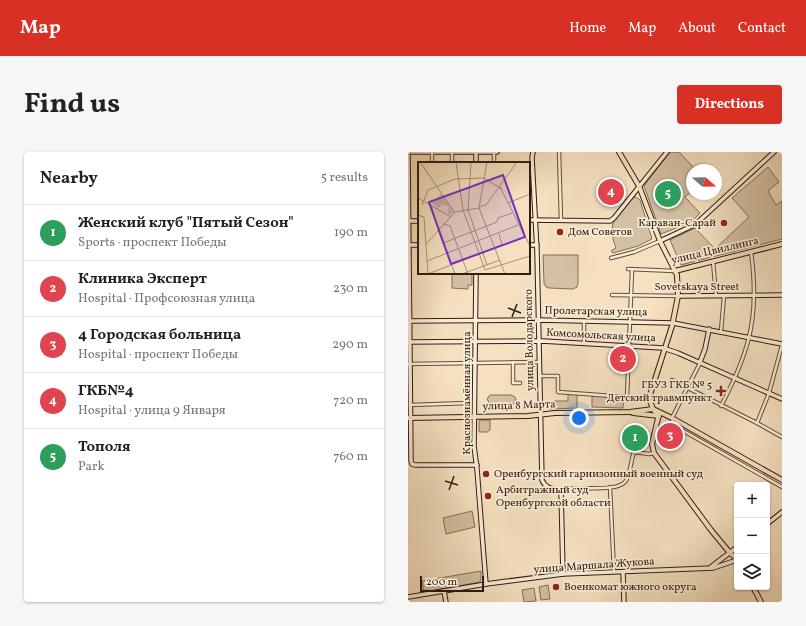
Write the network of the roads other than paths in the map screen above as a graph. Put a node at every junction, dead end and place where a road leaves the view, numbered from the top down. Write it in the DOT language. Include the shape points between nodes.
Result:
graph roads {
  1 [pos="408,152"];
  2 [pos="432,152"];
  3 [pos="452,152"];
  4 [pos="476,152"];
  5 [pos="494,152"];
  6 [pos="497,152"];
  7 [pos="534,152"];
  8 [pos="560,152"];
  9 [pos="619,152"];
  10 [pos="667,152"];
  11 [pos="774,152"];
  12 [pos="408,178"];
  13 [pos="639,186"];
  14 [pos="530,220"];
  15 [pos="536,220"];
  16 [pos="561,220"];
  17 [pos="408,221"];
  18 [pos="660,240"];
  19 [pos="782,244"];
  20 [pos="418,245"];
  21 [pos="530,245"];
  22 [pos="537,245"];
  23 [pos="409,246"];
  24 [pos="751,252"];
  25 [pos="611,258"];
  26 [pos="713,261"];
  27 [pos="675,271"];
  28 [pos="476,274"];
  29 [pos="612,295"];
  30 [pos="631,295"];
  31 [pos="782,295"];
  32 [pos="678,296"];
  33 [pos="716,296"];
  34 [pos="724,296"];
  35 [pos="754,296"];
  36 [pos="538,320"];
  37 [pos="409,321"];
  38 [pos="475,321"];
  39 [pos="584,321"];
  40 [pos="630,322"];
  41 [pos="673,323"];
  42 [pos="710,329"];
  43 [pos="721,331"];
  44 [pos="749,338"];
  45 [pos="475,341"];
  46 [pos="539,341"];
  47 [pos="409,342"];
  48 [pos="584,343"];
  49 [pos="782,345"];
  50 [pos="629,346"];
  51 [pos="665,349"];
  52 [pos="513,362"];
  53 [pos="539,362"];
  54 [pos="700,362"];
  55 [pos="409,364"];
  56 [pos="475,364"];
  57 [pos="540,376"];
  58 [pos="735,378"];
  59 [pos="672,380"];
  60 [pos="520,383"];
  61 [pos="687,388"];
  62 [pos="769,393"];
  63 [pos="782,399"];
  64 [pos="469,402"];
  65 [pos="410,404"];
  66 [pos="721,406"];
  67 [pos="653,409"];
  68 [pos="630,412"];
  69 [pos="541,414"];
  70 [pos="659,414"];
  71 [pos="474,417"];
  72 [pos="409,418"];
  73 [pos="672,418"];
  74 [pos="757,423"];
  75 [pos="782,437"];
  76 [pos="654,453"];
  77 [pos="410,461"];
  78 [pos="477,465"];
  79 [pos="782,480"];
  80 [pos="610,487"];
  81 [pos="782,487"];
  82 [pos="561,490"];
  83 [pos="782,512"];
  84 [pos="770,522"];
  85 [pos="734,550"];
  86 [pos="730,553"];
  87 [pos="734,557"];
  88 [pos="734,561"];
  89 [pos="710,567"];
  90 [pos="614,572"];
  91 [pos="623,572"];
  92 [pos="563,574"];
  93 [pos="486,584"];
  94 [pos="755,590"];
  95 [pos="444,591"];
  96 [pos="408,597"];
  97 [pos="446,602"];
  98 [pos="624,602"];
  99 [pos="761,602"];
  1 -- 2 [label="main road"];
  1 -- 12 [label="main road"];
  2 -- 3 [label="main road"];
  3 -- 4 [label="main road"];
  4 -- 5 [label="main road"];
  5 -- 6 [label="main road"];
  7 -- 15 [label="main road, улица Володарского" via="532,158"];
  8 -- 16 [label="street"];
  9 -- 13 [label="main road"];
  10 -- 13 [label="main road"];
  11 -- 18 [label="main road" via="698,222"];
  12 -- 17 [label="main road"];
  13 -- 16 [label="main road" via="610,221"];
  13 -- 18 [label="main road"];
  14 -- 15 [label="main road"];
  15 -- 16 [label="main road"];
  15 -- 22 [label="main road, улица Володарского"];
  17 -- 23 [label="main road"];
  18 -- 25 [label="street" via="634,252"];
  18 -- 27 [label="main road"];
  19 -- 24 [label="main road, улица Цвиллинга"];
  20 -- 23 [label="main road"];
  21 -- 22 [label="main road"];
  22 -- 36 [label="main road, улица Володарского"];
  23 -- 37 [label="main road"];
  24 -- 26 [label="main road, улица Цвиллинга"];
  24 -- 35 [label="street"];
  26 -- 27 [label="main road, улица Цвиллинга"];
  26 -- 33 [label="street"];
  27 -- 30 [label="street, улица Цвиллинга" via="630,270"];
  27 -- 32 [label="main road"];
  28 -- 38 [label="main road, Краснознамённая улица"];
  29 -- 30 [label="street, Sovetskaya Street"];
  30 -- 32 [label="street, Sovetskaya Street"];
  30 -- 40 [label="street"];
  31 -- 35 [label="main road, Sovetskaya Street"];
  32 -- 33 [label="main road, Sovetskaya Street"];
  32 -- 41 [label="main road"];
  33 -- 34 [label="main road, Sovetskaya Street"];
  34 -- 35 [label="main road, Sovetskaya Street"];
  34 -- 43 [label="street"];
  35 -- 44 [label="street"];
  36 -- 38 [label="main road, Пролетарская улица"];
  36 -- 39 [label="main road, Пролетарская улица"];
  36 -- 46 [label="main road, улица Володарского"];
  37 -- 38 [label="main road, Пролетарская улица"];
  37 -- 47 [label="main road"];
  38 -- 45 [label="main road, Краснознамённая улица"];
  39 -- 40 [label="main road, Пролетарская улица"];
  39 -- 48 [label="street"];
  40 -- 41 [label="main road, Пролетарская улица"];
  40 -- 50 [label="street"];
  41 -- 42 [label="main road, Пролетарская улица"];
  41 -- 51 [label="main road"];
  42 -- 43 [label="main road, Пролетарская улица"];
  42 -- 54 [label="main road"];
  43 -- 44 [label="main road, Пролетарская улица"];
  44 -- 49 [label="main road, Пролетарская улица"];
  44 -- 58 [label="street"];
  45 -- 46 [label="main road, Комсомольская улица"];
  45 -- 47 [label="main road, Комсомольская улица"];
  45 -- 56 [label="main road, Краснознамённая улица"];
  46 -- 48 [label="main road, Комсомольская улица"];
  46 -- 53 [label="main road, улица Володарского"];
  47 -- 55 [label="main road"];
  48 -- 50 [label="main road, Комсомольская улица"];
  49 -- 62 [label="street"];
  50 -- 51 [label="main road, Комсомольская улица"];
  50 -- 57 [label="street" via="627,397 558,392 558,376"];
  51 -- 54 [label="main road, Комсомольская улица"];
  51 -- 67 [label="main road" via="649,398"];
  52 -- 53 [label="street"];
  52 -- 56 [label="street"];
  52 -- 60 [label="street" via="513,383"];
  53 -- 57 [label="main road, улица Володарского"];
  54 -- 58 [label="main road, Комсомольская улица"];
  54 -- 61 [label="street"];
  55 -- 56 [label="street"];
  55 -- 65 [label="main road"];
  56 -- 71 [label="main road, Краснознамённая улица"];
  57 -- 69 [label="main road, улица Володарского"];
  58 -- 62 [label="main road, Комсомольская улица"];
  58 -- 66 [label="street"];
  59 -- 61 [label="street"];
  61 -- 66 [label="street"];
  61 -- 73 [label="street"];
  62 -- 63 [label="main road, Комсомольская улица"];
  62 -- 74 [label="street"];
  64 -- 65 [label="street"];
  65 -- 72 [label="main road"];
  66 -- 74 [label="street"];
  67 -- 68 [label="main road, улица 8 Марта"];
  67 -- 70 [label="main road"];
  68 -- 69 [label="main road, улица 8 Марта"];
  68 -- 70 [label="main road, улица 8 Марта"];
  69 -- 71 [label="main road, улица 8 Марта"];
  69 -- 82 [label="main road, улица Володарского" via="542,480 548,488"];
  70 -- 73 [label="main road, улица 8 Марта"];
  70 -- 76 [label="main road" via="652,444"];
  71 -- 72 [label="main road, улица 8 Марта"];
  71 -- 78 [label="main road, Краснознамённая улица"];
  72 -- 77 [label="main road"];
  73 -- 79 [label="main road"];
  73 -- 81 [label="street" via="673,425"];
  74 -- 75 [label="street"];
  76 -- 80 [label="street" via="634,452 625,482"];
  76 -- 86 [label="main road"];
  77 -- 78 [label="main road" via="415,465"];
  78 -- 93 [label="main road, Краснознамённая улица"];
  80 -- 82 [label="street"];
  80 -- 90 [label="street"];
  82 -- 92 [label="main road"];
  83 -- 84 [label="main road"];
  85 -- 86 [label="main road"];
  86 -- 87 [label="main road"];
  86 -- 89 [label="main road"];
  88 -- 89 [label="main road, улица Маршала Жукова" via="717,568"];
  89 -- 91 [label="main road, улица Маршала Жукова"];
  90 -- 91 [label="main road, улица Маршала Жукова"];
  90 -- 92 [label="main road, улица Маршала Жукова"];
  91 -- 98 [label="main road"];
  92 -- 93 [label="main road, улица Маршала Жукова"];
  93 -- 95 [label="main road, улица Маршала Жукова"];
  94 -- 99 [label="main road"];
  95 -- 96 [label="main road, улица Маршала Жукова"];
  95 -- 97 [label="main road"];
}
